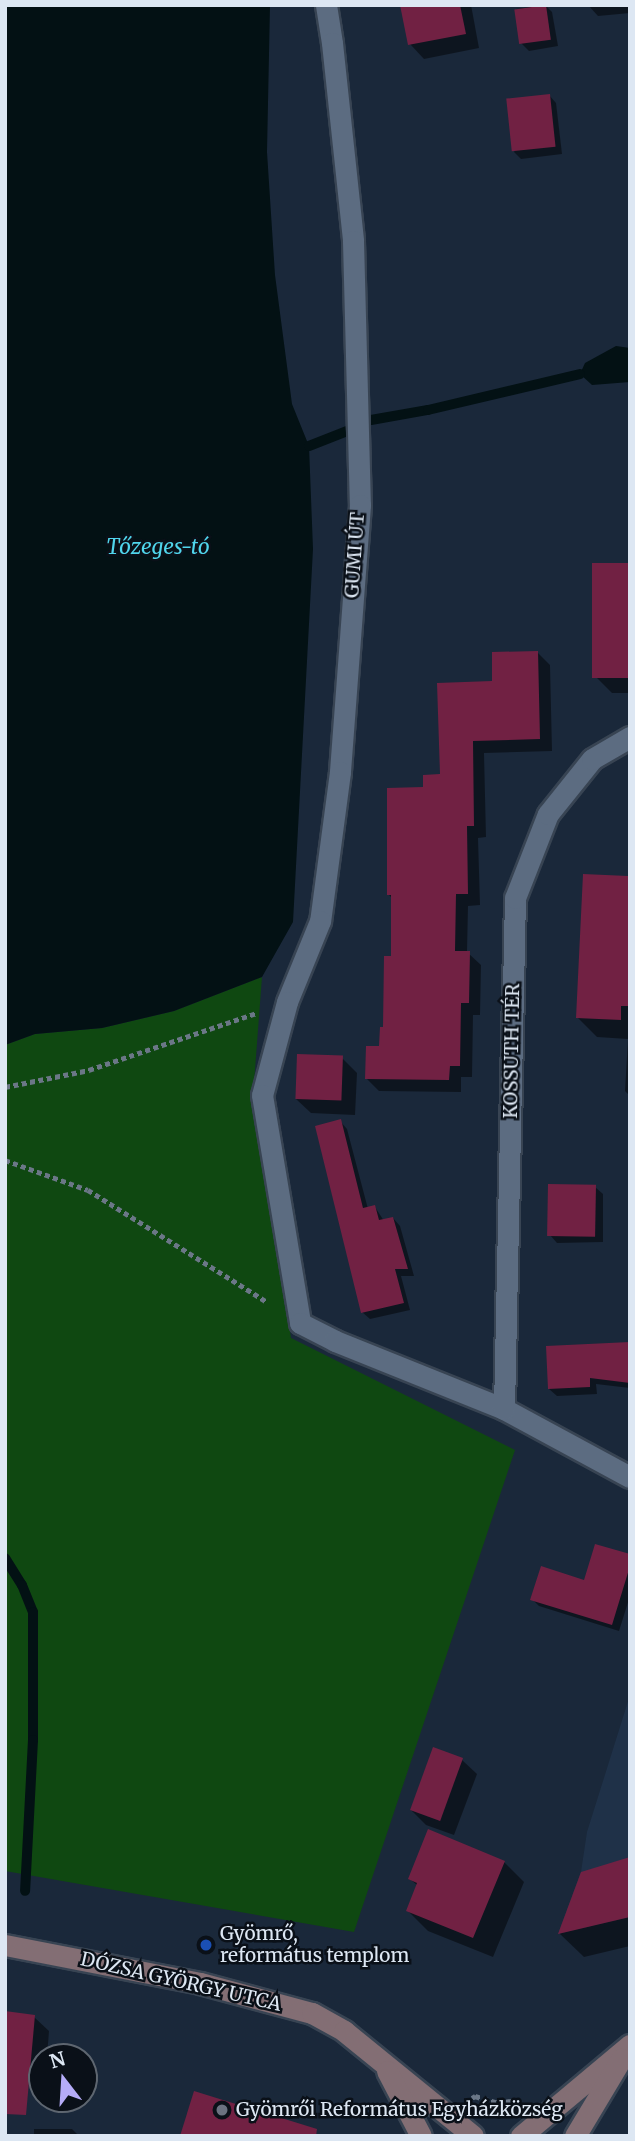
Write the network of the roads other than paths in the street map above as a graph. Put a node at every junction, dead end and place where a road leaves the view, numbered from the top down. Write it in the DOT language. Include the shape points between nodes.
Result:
graph roads {
  1 [pos="326,5"];
  2 [pos="630,737"];
  3 [pos="505,1409"];
  4 [pos="630,1477"];
  5 [pos="5,1945"];
  6 [pos="630,2045"];
  7 [pos="383,2063"];
  8 [pos="421,2136"];
  9 [pos="472,2136"];
  10 [pos="521,2136"];
  11 [pos="575,2136"];
  1 -- 3 [label="street, GUMI ÚT" via="353,241 360,505 340,772 320,921 287,1002 262,1095 300,1323"];
  2 -- 3 [label="street, KOSSUTH TÉR" via="592,759 548,814 515,898"];
  3 -- 4 [label="street"];
  5 -- 7 [label="main road, DÓZSA GYÖRGY UTCA" via="200,1983 312,2013 344,2031"];
  6 -- 10 [label="main road"];
  6 -- 11 [label="main road"];
  7 -- 8 [label="main road"];
  7 -- 9 [label="main road, DÓZSA GYÖRGY UTCA"];
}
